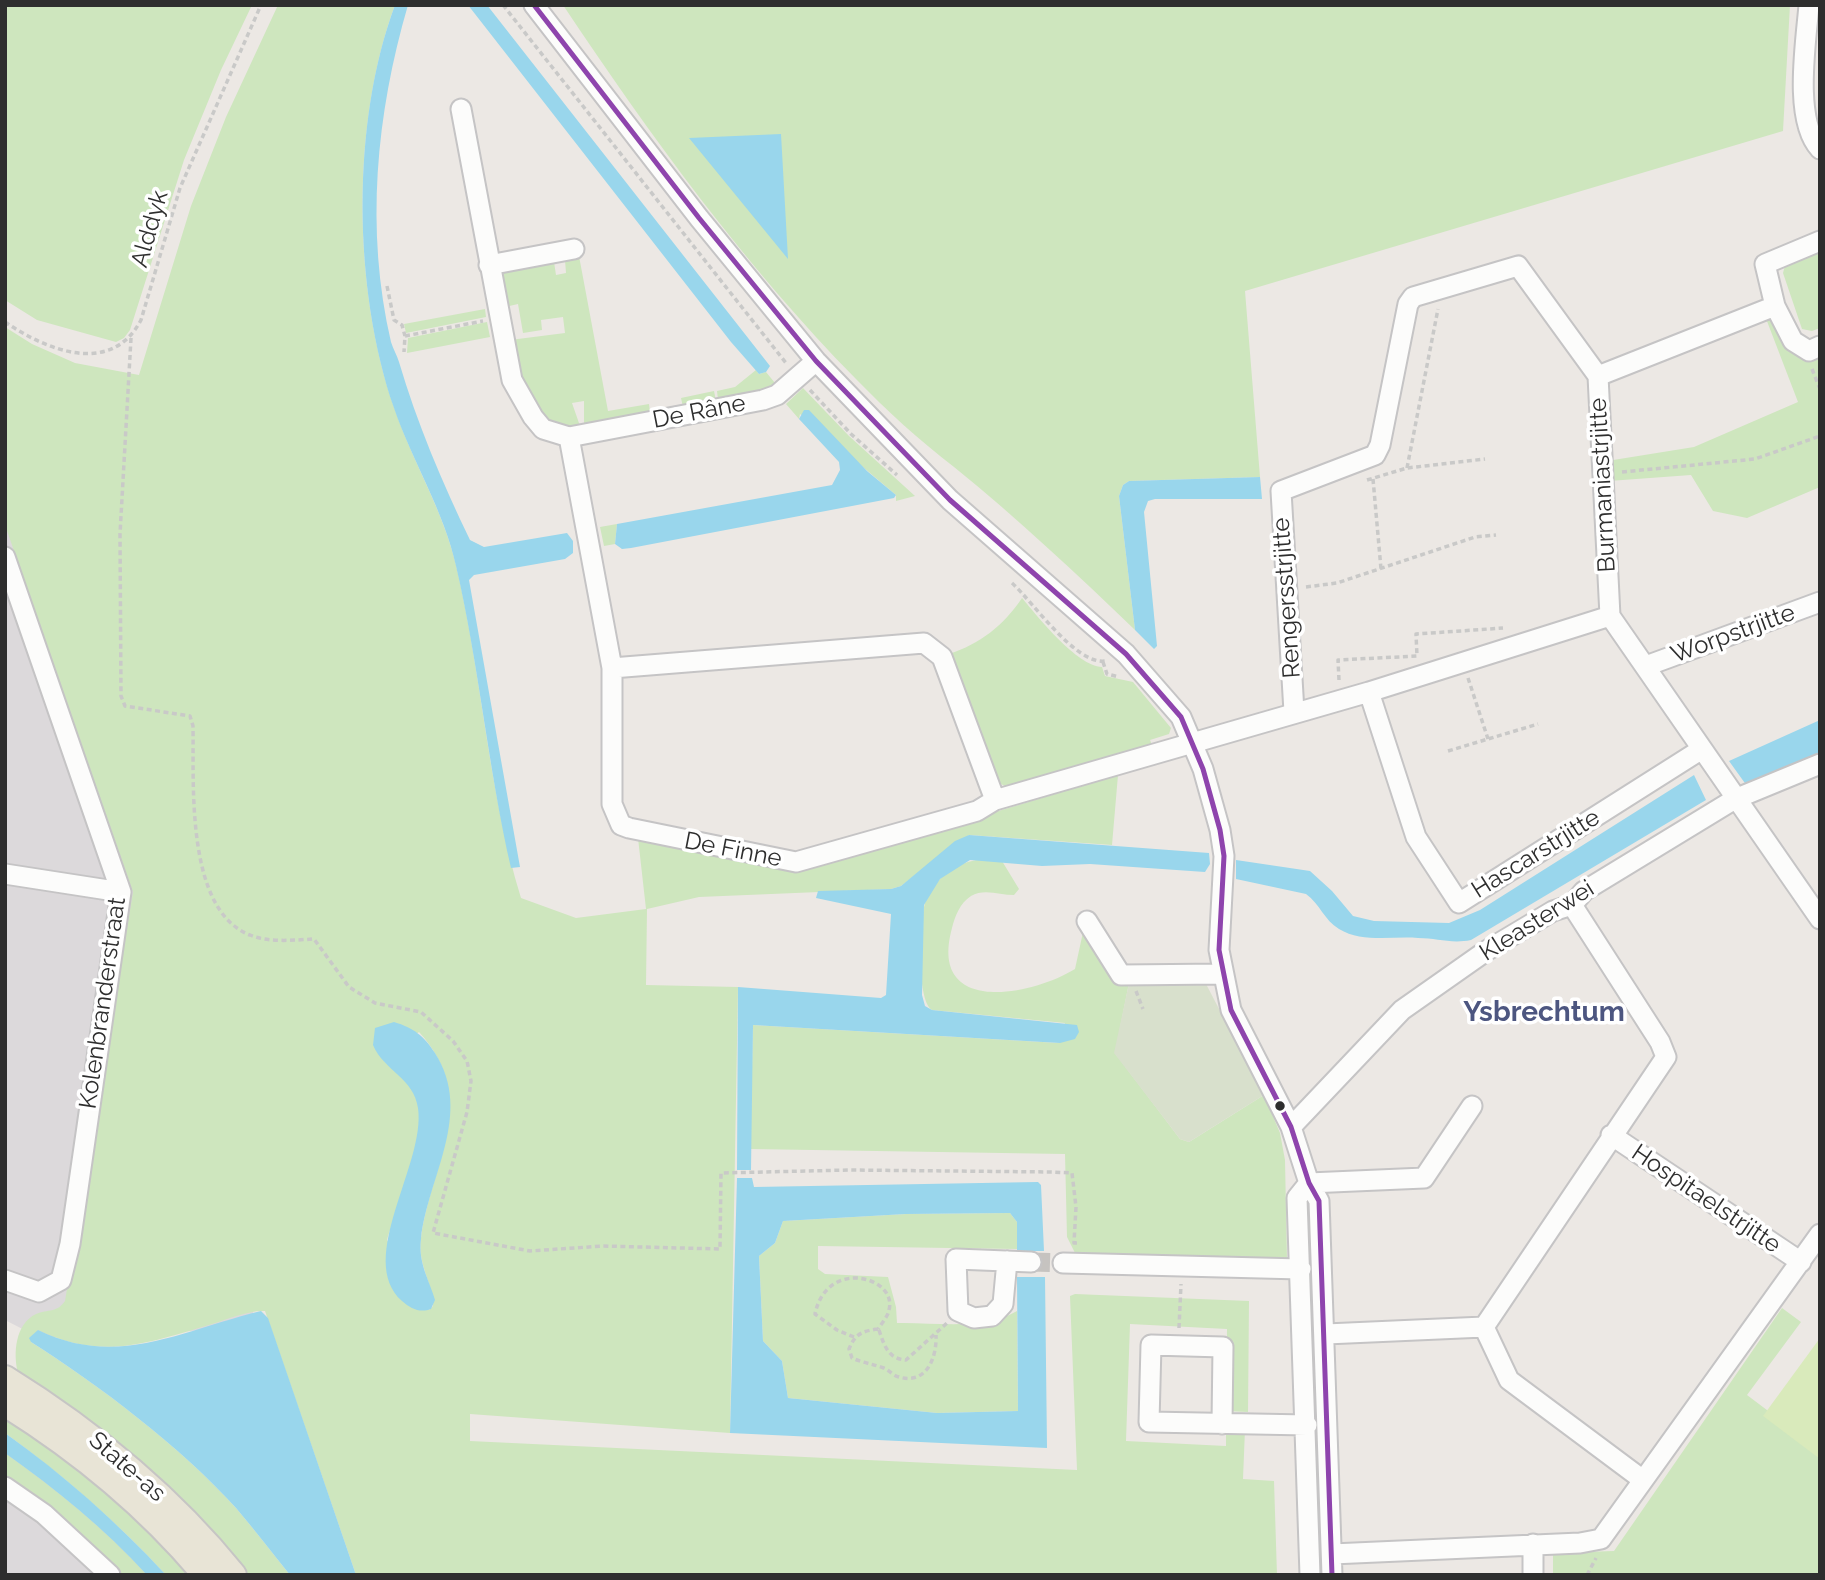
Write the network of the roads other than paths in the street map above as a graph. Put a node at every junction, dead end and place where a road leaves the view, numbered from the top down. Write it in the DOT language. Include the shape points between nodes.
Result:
graph roads {
  1 [pos="534,5"];
  2 [pos="1809,5"];
  3 [pos="461,109"];
  4 [pos="1820,149"];
  5 [pos="1820,241"];
  6 [pos="574,249"];
  7 [pos="489,265"];
  8 [pos="1775,306"];
  9 [pos="1820,346"];
  10 [pos="816,361"];
  11 [pos="1598,376"];
  12 [pos="569,436"];
  13 [pos="5,557"];
  14 [pos="1820,602"];
  15 [pos="1610,616"];
  16 [pos="1646,666"];
  17 [pos="612,668"];
  18 [pos="1369,692"];
  19 [pos="1294,712"];
  20 [pos="1193,741"];
  21 [pos="1702,749"];
  22 [pos="1820,764"];
  23 [pos="1735,799"];
  24 [pos="995,800"];
  25 [pos="5,874"];
  26 [pos="121,892"];
  27 [pos="1812,896"];
  28 [pos="1572,905"];
  29 [pos="1820,919"];
  30 [pos="1087,921"];
  31 [pos="1222,974"];
  32 [pos="1472,1106"];
  33 [pos="1291,1127"];
  34 [pos="1611,1135"];
  35 [pos="1309,1183"];
  36 [pos="1820,1234"];
  37 [pos="1007,1261"];
  38 [pos="1031,1262"];
  39 [pos="1801,1262"];
  40 [pos="1063,1263"];
  41 [pos="1301,1269"];
  42 [pos="5,1280"];
  43 [pos="1484,1327"];
  44 [pos="1326,1334"];
  45 [pos="5,1378"];
  46 [pos="5,1405"];
  47 [pos="1222,1424"];
  48 [pos="1307,1425"];
  49 [pos="1643,1480"];
  50 [pos="5,1487"];
  51 [pos="1532,1544"];
  52 [pos="1332,1554"];
  53 [pos="1310,1565"];
  54 [pos="110,1575"];
  55 [pos="205,1575"];
  56 [pos="234,1575"];
  57 [pos="1332,1575"];
  58 [pos="1532,1575"];
  1 -- 10 [label="street"];
  2 -- 4 [label="street" via="1803,90"];
  3 -- 7 [label="street"];
  5 -- 8 [label="street" via="1765,264"];
  6 -- 7 [label="street"];
  7 -- 12 [label="street" via="506,360 522,400 543,429"];
  8 -- 9 [label="street" via="1793,341 1809,351"];
  8 -- 11 [label="street, Burmaniastrjitte"];
  10 -- 12 [label="street, De Râne" via="777,395 763,400"];
  10 -- 20 [label="street" via="950,500 1126,654 1169,701"];
  11 -- 15 [label="street, Burmaniastrjitte"];
  11 -- 19 [label="street, Rengersstrjitte" via="1518,265 1423,291 1408,304 1380,445 1369,470 1282,491"];
  12 -- 17 [label="street, De Finne"];
  13 -- 26 [label="street, Kolenbranderstraat"];
  14 -- 16 [label="street, Worpstrjitte"];
  15 -- 16 [label="street"];
  15 -- 18 [label="street"];
  16 -- 21 [label="street"];
  17 -- 24 [label="street" via="924,643 942,657"];
  17 -- 24 [label="street, De Finne" via="612,804 621,825 629,828 796,862 977,811"];
  18 -- 19 [label="street"];
  18 -- 21 [label="street, Hascarstrjitte" via="1416,837 1459,903"];
  19 -- 20 [label="street"];
  20 -- 24 [label="street, De Finne"];
  20 -- 31 [label="street" via="1215,809 1224,856 1219,923"];
  21 -- 23 [label="street"];
  22 -- 23 [label="street, Kleasterwei"];
  23 -- 27 [label="street"];
  23 -- 28 [label="street, Kleasterwei" via="1584,891"];
  25 -- 26 [label="street"];
  26 -- 42 [label="street, Kolenbranderstraat" via="61,1280 39,1292"];
  27 -- 29 [label="street"];
  28 -- 33 [label="street, Kleasterwei" via="1553,911 1486,951 1402,1010"];
  28 -- 34 [label="street" via="1666,1057"];
  30 -- 31 [label="street" via="1121,975"];
  31 -- 33 [label="street" via="1231,1010"];
  32 -- 35 [label="street" via="1424,1178"];
  33 -- 35 [label="street"];
  34 -- 39 [label="street, Hospitaelstrjitte"];
  34 -- 43 [label="street"];
  35 -- 41 [label="street" via="1297,1198"];
  35 -- 44 [label="street" via="1319,1201"];
  36 -- 39 [label="street"];
  37 -- 37 [label="street" via="956,1259 958,1311 974,1318 992,1316 1003,1304"];
  37 -- 38 [label="street"];
  39 -- 49 [label="street"];
  40 -- 41 [label="street"];
  41 -- 48 [label="street"];
  43 -- 44 [label="street"];
  43 -- 49 [label="street" via="1509,1380"];
  44 -- 52 [label="street"];
  45 -- 56 [label="main road, State-as" via="85,1430 130,1467 190,1524"];
  46 -- 55 [label="main road, State-as" via="106,1478"];
  47 -- 47 [label="street" via="1149,1422 1151,1345 1223,1346"];
  47 -- 48 [label="street"];
  48 -- 53 [label="street"];
  49 -- 51 [label="street" via="1601,1539"];
  50 -- 54 [label="street" via="44,1514"];
  51 -- 52 [label="street"];
  51 -- 58 [label="street"];
  52 -- 57 [label="street"];
}
